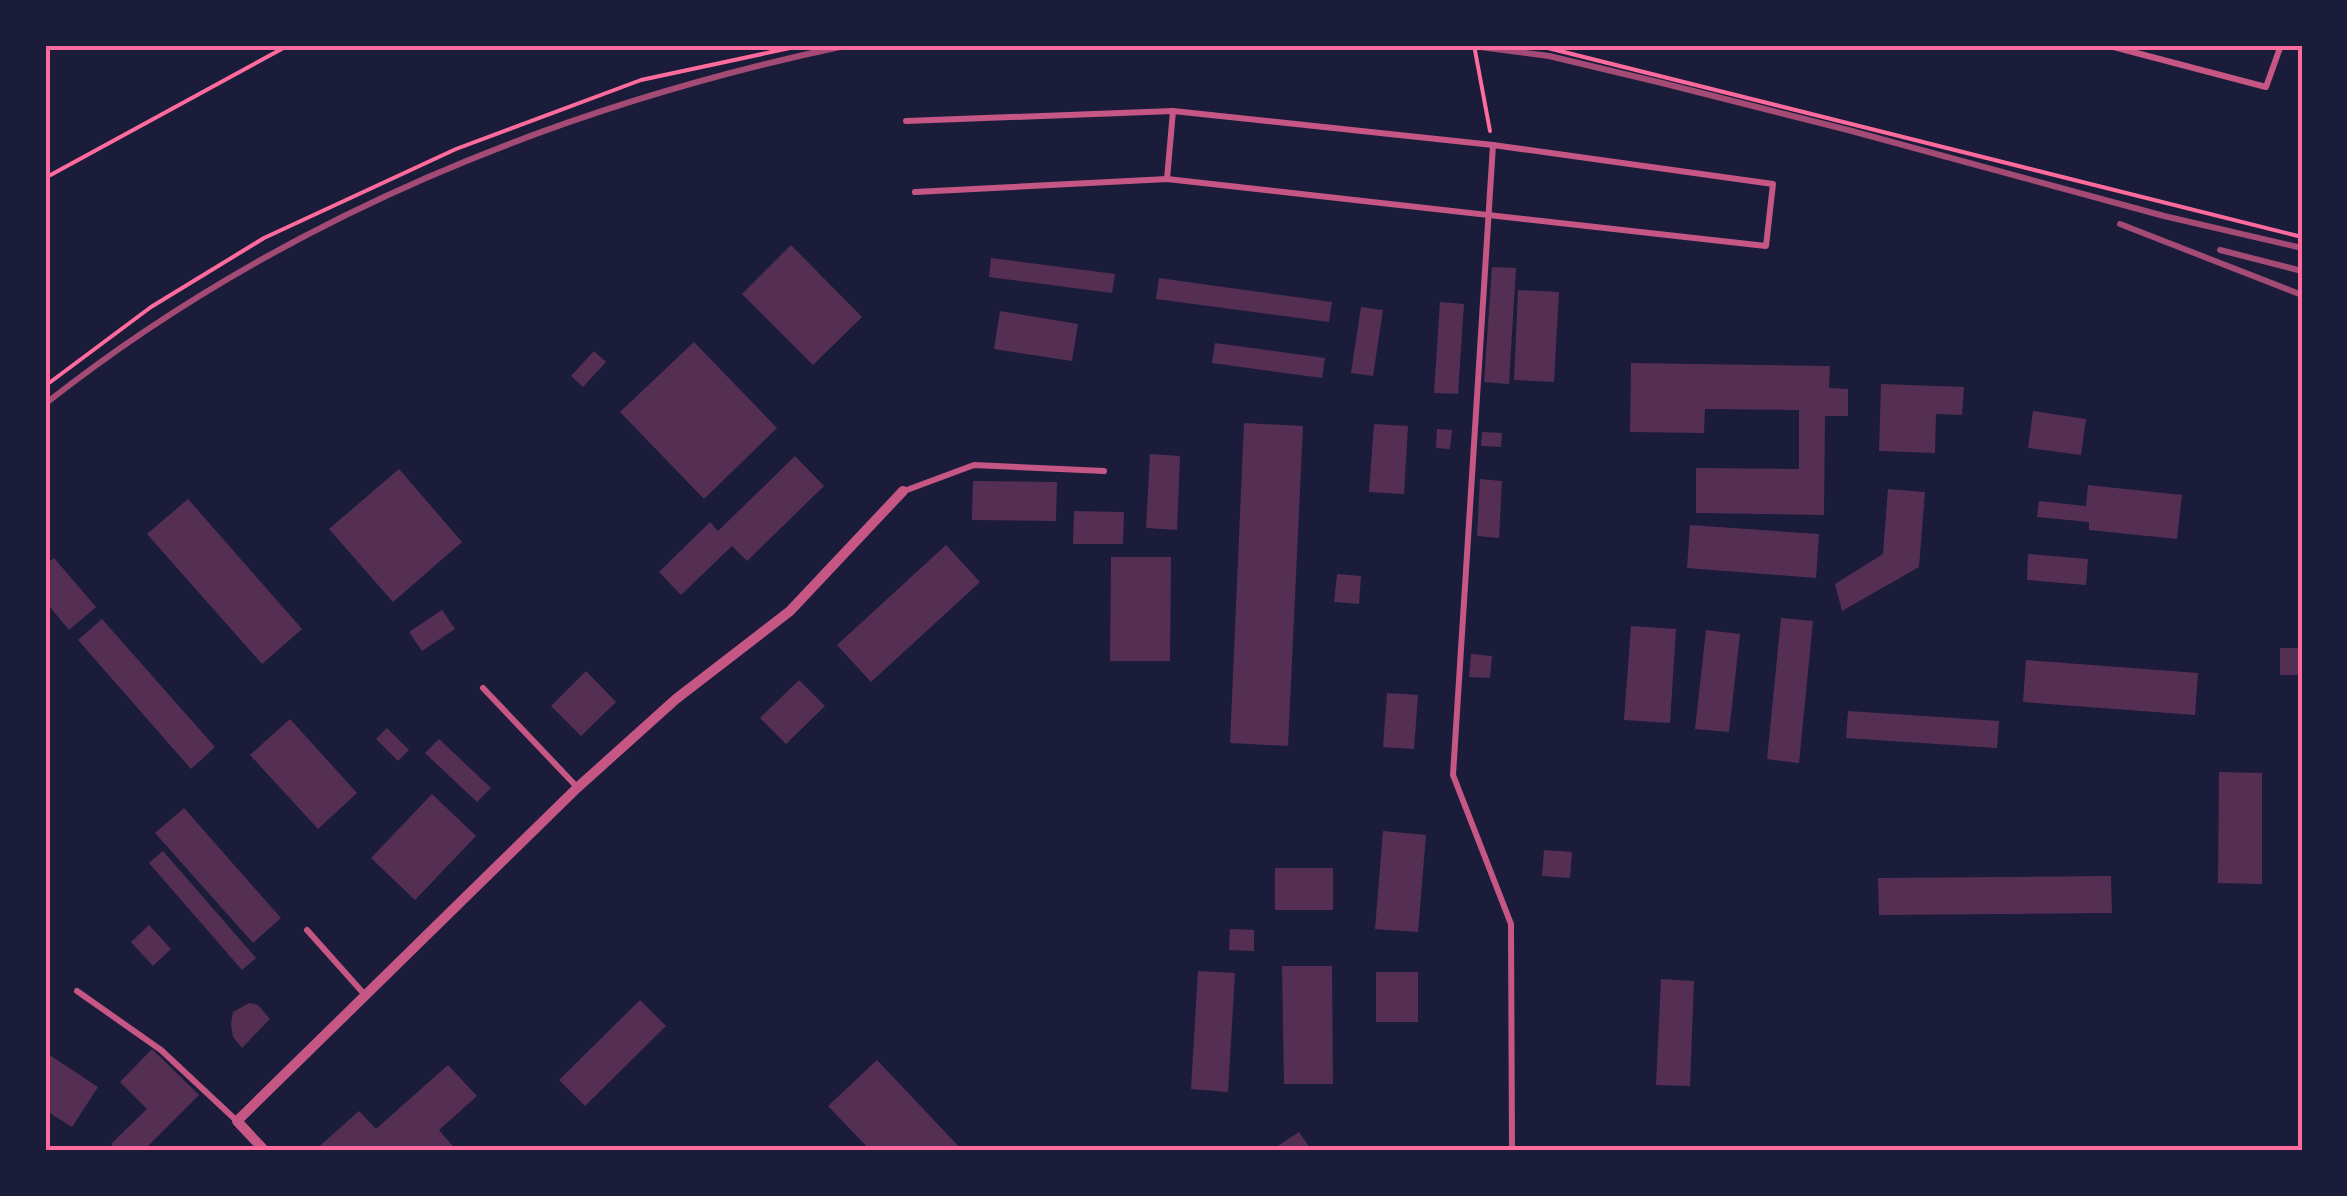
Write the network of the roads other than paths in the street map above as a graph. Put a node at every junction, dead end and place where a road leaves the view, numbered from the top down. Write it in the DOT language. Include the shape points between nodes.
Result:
graph roads {
  1 [pos="2106,45"];
  2 [pos="2282,45"];
  3 [pos="1173,111"];
  4 [pos="906,121"];
  5 [pos="1493,145"];
  6 [pos="1168,180"];
  7 [pos="915,192"];
  8 [pos="1488,213"];
  9 [pos="1104,471"];
  10 [pos="903,491"];
  11 [pos="483,688"];
  12 [pos="577,788"];
  13 [pos="307,930"];
  14 [pos="77,991"];
  15 [pos="366,996"];
  16 [pos="238,1121"];
  17 [pos="265,1151"];
  18 [pos="1512,1151"];
  1 -- 2 [label="lane" via="2266,87"];
  3 -- 4 [label="lane"];
  3 -- 5 [label="lane"];
  3 -- 6 [label="lane"];
  5 -- 8 [label="lane"];
  5 -- 8 [label="lane" via="1773,184 1766,246"];
  6 -- 7 [label="lane"];
  6 -- 8 [label="lane"];
  8 -- 18 [label="lane" via="1453,776 1511,924"];
  9 -- 10 [label="lane" via="974,466"];
  10 -- 12 [label="street" via="790,611 676,699"];
  11 -- 12 [label="lane"];
  12 -- 15 [label="street"];
  13 -- 15 [label="lane"];
  14 -- 16 [label="lane" via="161,1050"];
  15 -- 16 [label="street"];
  16 -- 17 [label="street"];
}
